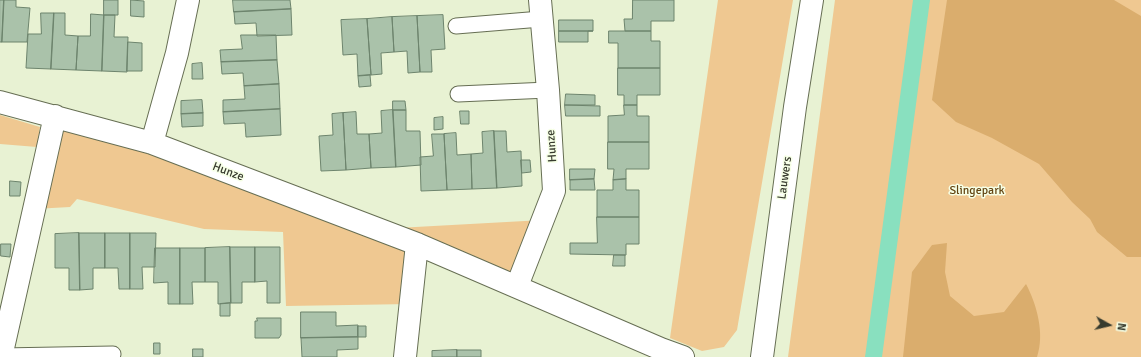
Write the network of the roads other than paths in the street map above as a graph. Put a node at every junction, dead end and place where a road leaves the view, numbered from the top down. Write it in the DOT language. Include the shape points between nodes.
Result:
graph roads {
  1 [pos="188,0"];
  2 [pos="812,0"];
  3 [pos="540,10"];
  4 [pos="456,26"];
  5 [pos="548,90"];
  6 [pos="458,94"];
  7 [pos="0,102"];
  8 [pos="55,116"];
  9 [pos="152,143"];
  10 [pos="417,244"];
  11 [pos="517,286"];
  12 [pos="4,323"];
  13 [pos="113,354"];
  14 [pos="1,356"];
  15 [pos="405,357"];
  16 [pos="683,357"];
  17 [pos="762,357"];
  1 -- 9 [label="street" via="177,53"];
  2 -- 17 [label="street, Lauwers"];
  3 -- 4 [label="lane"];
  3 -- 5 [label="street, Hunze"];
  5 -- 6 [label="lane"];
  5 -- 11 [label="street, Hunze" via="554,191"];
  7 -- 8 [label="street, Hunze"];
  8 -- 9 [label="street, Hunze"];
  8 -- 12 [label="street"];
  9 -- 10 [label="street, Hunze"];
  10 -- 11 [label="street, Hunze"];
  10 -- 15 [label="street"];
  11 -- 16 [label="street, Hunze"];
  12 -- 14 [label="street"];
  13 -- 14 [label="lane"];
}
